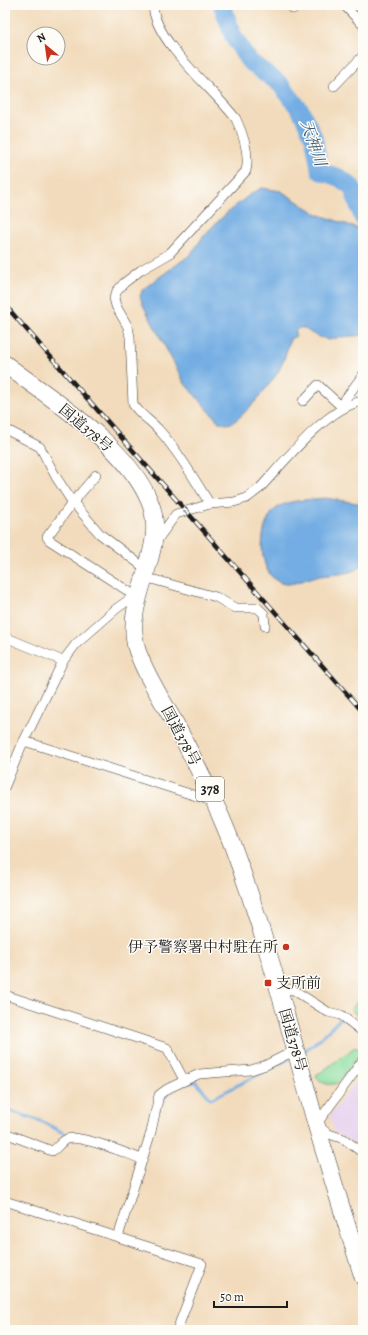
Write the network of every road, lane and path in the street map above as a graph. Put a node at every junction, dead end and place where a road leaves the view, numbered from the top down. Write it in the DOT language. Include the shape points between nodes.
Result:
graph roads {
  1 [pos="153,5"];
  2 [pos="344,5"];
  3 [pos="363,25"];
  4 [pos="363,56"];
  5 [pos="334,86"];
  6 [pos="5,364"];
  7 [pos="363,375"];
  8 [pos="303,401"];
  9 [pos="363,401"];
  10 [pos="342,406"];
  11 [pos="5,429"];
  12 [pos="96,475"];
  13 [pos="73,502"];
  14 [pos="210,504"];
  15 [pos="154,545"];
  16 [pos="140,584"];
  17 [pos="265,626"];
  18 [pos="5,637"];
  19 [pos="63,661"];
  20 [pos="24,741"];
  21 [pos="5,786"];
  22 [pos="215,802"];
  23 [pos="279,992"];
  24 [pos="5,995"];
  25 [pos="363,1032"];
  26 [pos="296,1050"];
  27 [pos="363,1060"];
  28 [pos="184,1080"];
  29 [pos="316,1125"];
  30 [pos="5,1133"];
  31 [pos="363,1152"];
  32 [pos="142,1159"];
  33 [pos="5,1201"];
  34 [pos="118,1237"];
  35 [pos="363,1276"];
  36 [pos="177,1330"];
  1 -- 14 [label="street" via="156,19 172,47 236,119 242,133 248,164 246,171 169,254 124,283 114,298 130,336 133,404 169,442"];
  2 -- 3 [label="street"];
  4 -- 5 [label="street"];
  6 -- 15 [label="highway, 国道378号 / 378" via="92,429 131,470 150,501 155,530"];
  7 -- 10 [label="street"];
  8 -- 10 [label="street" via="318,385"];
  9 -- 10 [label="street"];
  10 -- 14 [label="street" via="247,498"];
  11 -- 13 [label="street" via="40,447"];
  12 -- 13 [label="street"];
  13 -- 16 [label="street"];
  13 -- 16 [label="street" via="47,537 49,540 128,592"];
  14 -- 15 [label="street" via="176,514"];
  15 -- 16 [label="highway, 国道378号 / 378"];
  16 -- 17 [label="street" via="216,597 234,608 258,608 264,614"];
  16 -- 19 [label="street" via="76,644"];
  16 -- 22 [label="highway, 国道378号 / 378" via="135,611 134,637 137,650"];
  18 -- 19 [label="street"];
  19 -- 20 [label="street"];
  20 -- 21 [label="street"];
  20 -- 22 [label="street"];
  22 -- 23 [label="highway, 国道378号 / 378" via="237,856"];
  23 -- 25 [label="street" via="292,989 328,1012 341,1015"];
  23 -- 26 [label="highway, 国道378号 / 378"];
  24 -- 28 [label="street" via="167,1048"];
  26 -- 28 [label="street" via="251,1070 198,1074"];
  26 -- 29 [label="highway, 国道378号 / 378"];
  27 -- 29 [label="street"];
  28 -- 32 [label="street" via="159,1096"];
  29 -- 31 [label="street"];
  29 -- 35 [label="highway, 国道378号 / 378"];
  30 -- 32 [label="street" via="52,1151 67,1139 86,1140"];
  32 -- 34 [label="street"];
  33 -- 34 [label="street"];
  34 -- 36 [label="street" via="202,1264"];
}
